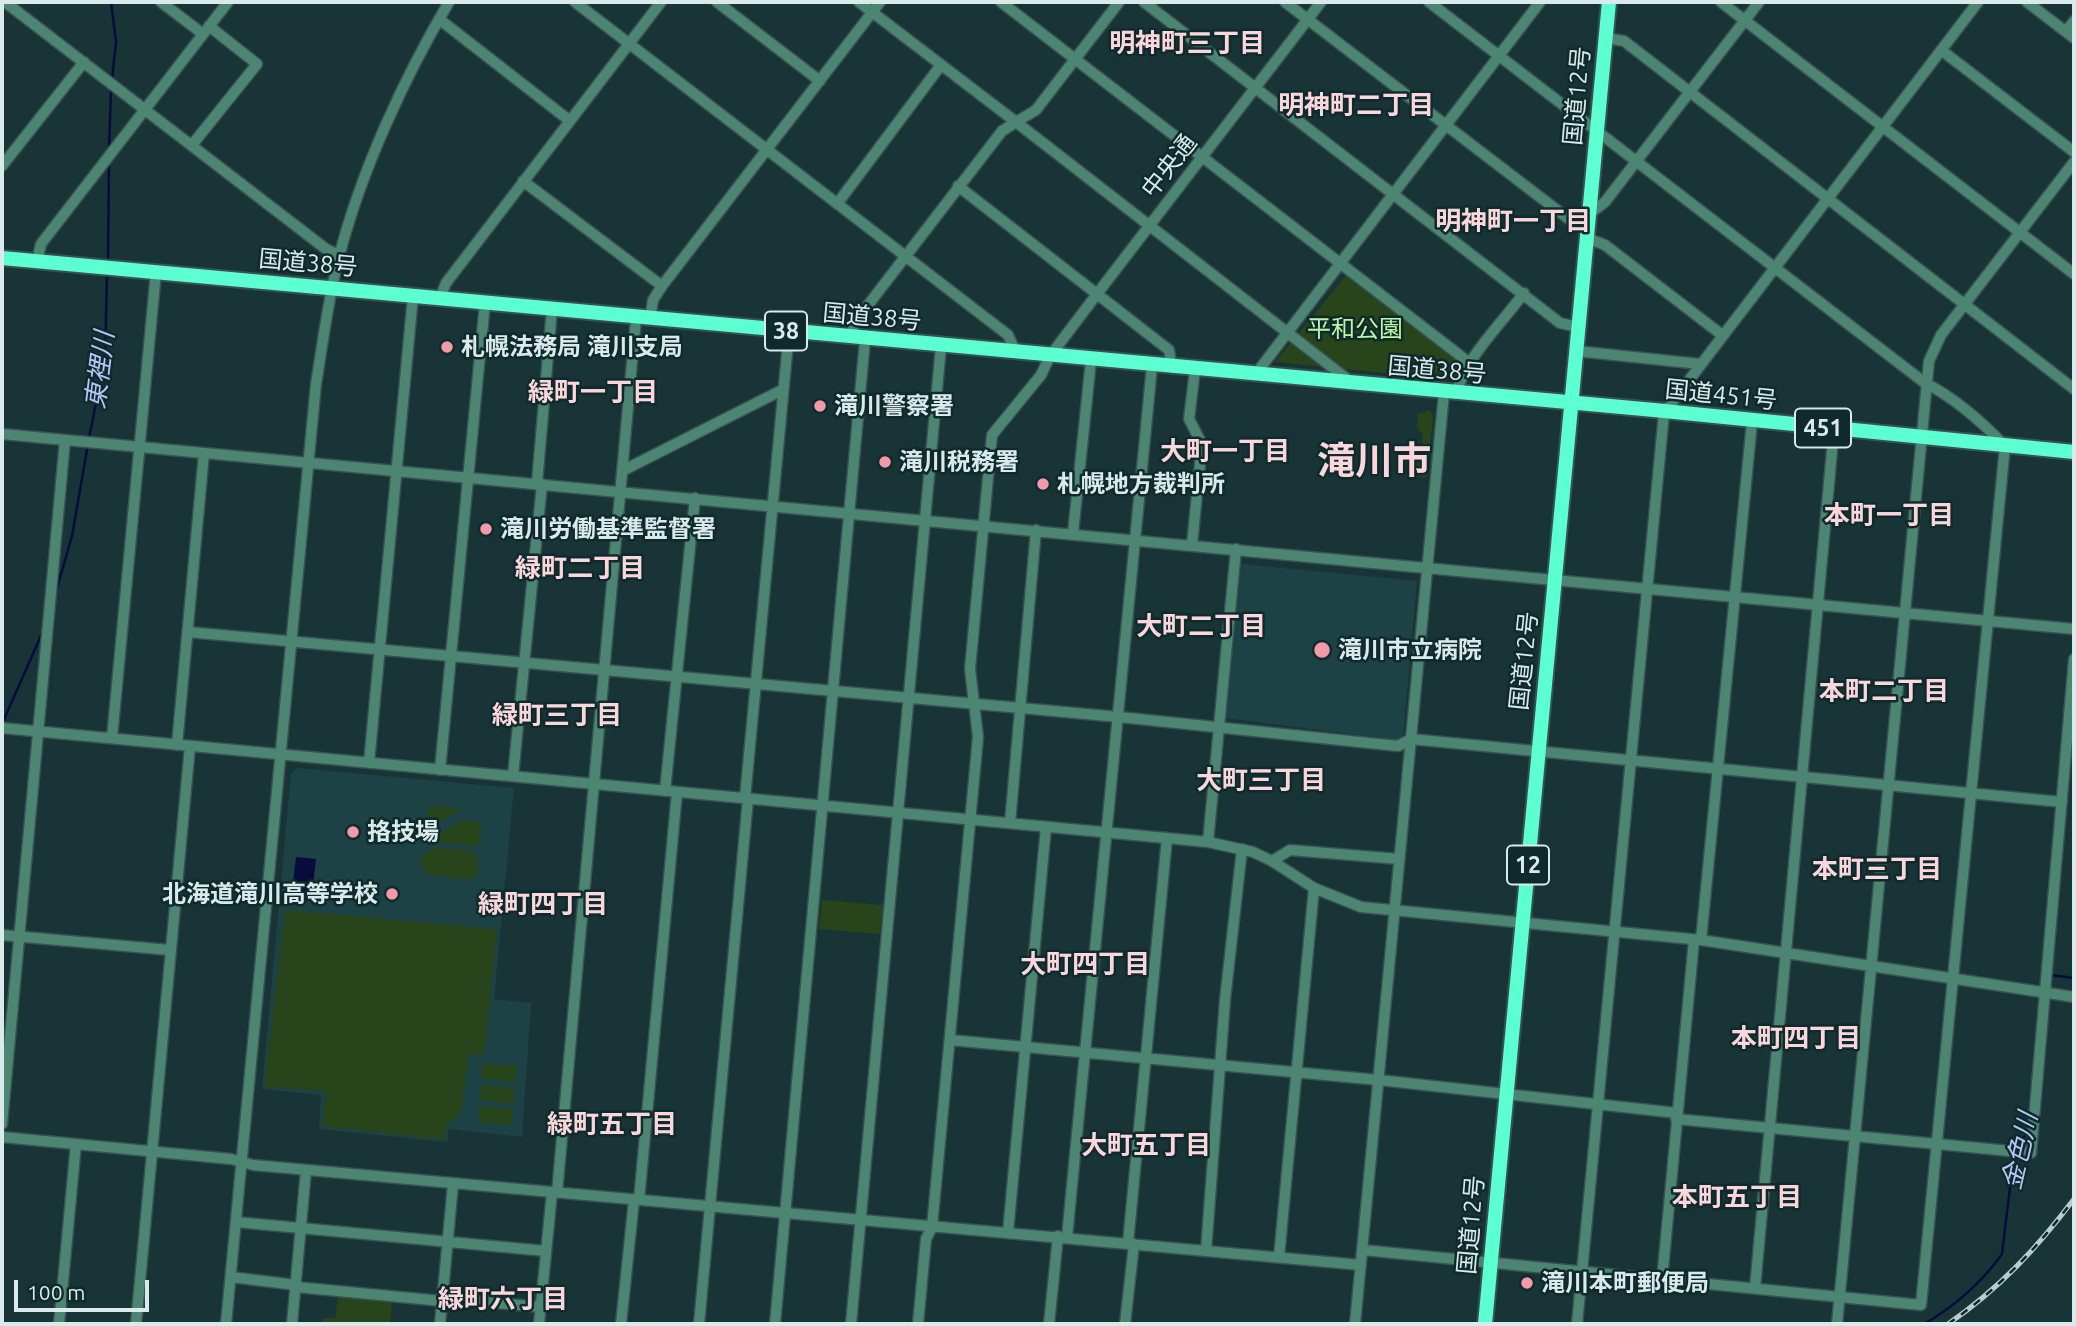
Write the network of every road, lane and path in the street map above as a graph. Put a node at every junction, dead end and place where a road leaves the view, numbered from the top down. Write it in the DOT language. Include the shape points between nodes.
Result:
graph roads {
  1 [pos="5,2"];
  2 [pos="161,2"];
  3 [pos="228,2"];
  4 [pos="449,2"];
  5 [pos="575,2"];
  6 [pos="661,2"];
  7 [pos="717,2"];
  8 [pos="859,2"];
  9 [pos="880,2"];
  10 [pos="1001,2"];
  11 [pos="1119,2"];
  12 [pos="1144,2"];
  13 [pos="1285,2"];
  14 [pos="1321,2"];
  15 [pos="1429,2"];
  16 [pos="1540,2"];
  17 [pos="1609,2"];
  18 [pos="1721,2"];
  19 [pos="1759,2"];
  20 [pos="1978,2"];
  21 [pos="2027,2"];
  22 [pos="872,12"];
  23 [pos="439,19"];
  24 [pos="1308,19"];
  25 [pos="1745,20"];
  26 [pos="2074,21"];
  27 [pos="206,30"];
  28 [pos="2070,35"];
  29 [pos="1606,38"];
  30 [pos="629,44"];
  31 [pos="1941,50"];
  32 [pos="1499,55"];
  33 [pos="1075,59"];
  34 [pos="84,62"];
  35 [pos="941,65"];
  36 [pos="820,81"];
  37 [pos="1255,88"];
  38 [pos="1689,92"];
  39 [pos="146,110"];
  40 [pos="570,121"];
  41 [pos="1016,122"];
  42 [pos="1446,125"];
  43 [pos="1883,126"];
  44 [pos="1597,132"];
  45 [pos="192,145"];
  46 [pos="767,149"];
  47 [pos="2074,152"];
  48 [pos="1203,156"];
  49 [pos="1636,161"];
  50 [pos="2074,162"];
  51 [pos="2,166"];
  52 [pos="523,181"];
  53 [pos="958,186"];
  54 [pos="1393,194"];
  55 [pos="1827,199"];
  56 [pos="837,204"];
  57 [pos="1150,225"];
  58 [pos="1588,227"];
  59 [pos="2021,232"];
  60 [pos="340,256"];
  61 [pos="906,256"];
  62 [pos="2,258"];
  63 [pos="37,261"];
  64 [pos="1340,261"];
  65 [pos="1774,267"];
  66 [pos="156,272"];
  67 [pos="2074,274"];
  68 [pos="662,286"];
  69 [pos="331,288"];
  70 [pos="1097,293"];
  71 [pos="1524,293"];
  72 [pos="413,296"];
  73 [pos="440,298"];
  74 [pos="485,303"];
  75 [pos="1965,304"];
  76 [pos="552,309"];
  77 [pos="643,318"];
  78 [pos="1578,327"];
  79 [pos="1287,330"];
  80 [pos="789,332"];
  81 [pos="1722,335"];
  82 [pos="857,339"];
  83 [pos="940,346"];
  84 [pos="1576,351"];
  85 [pos="1016,353"];
  86 [pos="1050,356"];
  87 [pos="1091,360"];
  88 [pos="1471,364"];
  89 [pos="1700,364"];
  90 [pos="1152,366"];
  91 [pos="1172,368"];
  92 [pos="1195,370"];
  93 [pos="1255,375"];
  94 [pos="1925,383"];
  95 [pos="1354,385"];
  96 [pos="2074,389"];
  97 [pos="782,390"];
  98 [pos="1450,394"];
  99 [pos="1571,405"];
  100 [pos="1664,414"];
  101 [pos="1752,422"];
  102 [pos="1834,429"];
  103 [pos="2,434"];
  104 [pos="1920,438"];
  105 [pos="65,440"];
  106 [pos="2005,446"];
  107 [pos="140,447"];
  108 [pos="2074,452"];
  109 [pos="204,453"];
  110 [pos="308,462"];
  111 [pos="397,470"];
  112 [pos="622,471"];
  113 [pos="469,477"];
  114 [pos="540,484"];
  115 [pos="620,491"];
  116 [pos="695,498"];
  117 [pos="772,505"];
  118 [pos="849,512"];
  119 [pos="924,519"];
  120 [pos="984,525"];
  121 [pos="1036,530"];
  122 [pos="1073,533"];
  123 [pos="1136,539"];
  124 [pos="1192,545"];
  125 [pos="1236,549"];
  126 [pos="1427,567"];
  127 [pos="1555,579"];
  128 [pos="1649,588"];
  129 [pos="1734,596"];
  130 [pos="1819,603"];
  131 [pos="1905,611"];
  132 [pos="1989,618"];
  133 [pos="2074,628"];
  134 [pos="188,632"];
  135 [pos="291,640"];
  136 [pos="379,649"];
  137 [pos="451,654"];
  138 [pos="2074,659"];
  139 [pos="524,662"];
  140 [pos="602,670"];
  141 [pos="679,676"];
  142 [pos="754,684"];
  143 [pos="832,691"];
  144 [pos="906,699"];
  145 [pos="975,705"];
  146 [pos="1020,710"];
  147 [pos="1119,717"];
  148 [pos="2,728"];
  149 [pos="1219,728"];
  150 [pos="37,732"];
  151 [pos="112,738"];
  152 [pos="1411,739"];
  153 [pos="177,744"];
  154 [pos="190,746"];
  155 [pos="1538,752"];
  156 [pos="281,754"];
  157 [pos="1632,760"];
  158 [pos="369,763"];
  159 [pos="1717,768"];
  160 [pos="440,770"];
  161 [pos="513,776"];
  162 [pos="1802,777"];
  163 [pos="592,784"];
  164 [pos="1886,785"];
  165 [pos="665,791"];
  166 [pos="677,792"];
  167 [pos="1973,792"];
  168 [pos="746,798"];
  169 [pos="2062,802"];
  170 [pos="823,806"];
  171 [pos="899,813"];
  172 [pos="971,819"];
  173 [pos="1010,823"];
  174 [pos="1046,827"];
  175 [pos="1106,832"];
  176 [pos="1167,838"];
  177 [pos="1208,842"];
  178 [pos="1242,849"];
  179 [pos="1399,859"];
  180 [pos="1272,861"];
  181 [pos="1314,888"];
  182 [pos="1395,911"];
  183 [pos="1522,924"];
  184 [pos="1613,933"];
  185 [pos="2,934"];
  186 [pos="19,936"];
  187 [pos="1698,940"];
  188 [pos="170,950"];
  189 [pos="1786,951"];
  190 [pos="1870,964"];
  191 [pos="1954,977"];
  192 [pos="2044,992"];
  193 [pos="2074,997"];
  194 [pos="950,1040"];
  195 [pos="1026,1047"];
  196 [pos="1085,1053"];
  197 [pos="1146,1058"];
  198 [pos="1220,1066"];
  199 [pos="1296,1073"];
  200 [pos="1378,1080"];
  201 [pos="1506,1096"];
  202 [pos="1597,1105"];
  203 [pos="1676,1116"];
  204 [pos="2,1124"];
  205 [pos="1769,1129"];
  206 [pos="1854,1135"];
  207 [pos="2,1137"];
  208 [pos="76,1144"];
  209 [pos="1936,1144"];
  210 [pos="151,1151"];
  211 [pos="241,1163"];
  212 [pos="306,1170"];
  213 [pos="453,1184"];
  214 [pos="554,1193"];
  215 [pos="636,1200"];
  216 [pos="709,1207"];
  217 [pos="785,1214"];
  218 [pos="862,1222"];
  219 [pos="236,1223"];
  220 [pos="932,1227"];
  221 [pos="301,1229"];
  222 [pos="1009,1232"];
  223 [pos="1062,1237"];
  224 [pos="448,1242"];
  225 [pos="1131,1244"];
  226 [pos="1363,1250"];
  227 [pos="546,1251"];
  228 [pos="1206,1251"];
  229 [pos="1279,1257"];
  230 [pos="1490,1264"];
  231 [pos="1361,1265"];
  232 [pos="1582,1271"];
  233 [pos="231,1278"];
  234 [pos="1662,1280"];
  235 [pos="296,1286"];
  236 [pos="1755,1288"];
  237 [pos="1839,1296"];
  238 [pos="442,1299"];
  239 [pos="541,1307"];
  240 [pos="59,1324"];
  241 [pos="136,1324"];
  242 [pos="226,1324"];
  243 [pos="292,1324"];
  244 [pos="440,1324"];
  245 [pos="539,1324"];
  246 [pos="621,1324"];
  247 [pos="699,1324"];
  248 [pos="775,1324"];
  249 [pos="851,1324"];
  250 [pos="918,1324"];
  251 [pos="1049,1324"];
  252 [pos="1125,1324"];
  253 [pos="1355,1324"];
  254 [pos="1485,1324"];
  255 [pos="1577,1324"];
  256 [pos="1837,1324"];
  1 -- 34 [label="street"];
  2 -- 27 [label="street"];
  3 -- 27 [label="street"];
  4 -- 23 [label="street"];
  5 -- 30 [label="street"];
  6 -- 30 [label="street"];
  7 -- 36 [label="street"];
  8 -- 22 [label="street"];
  9 -- 22 [label="street"];
  10 -- 33 [label="street"];
  11 -- 33 [label="street"];
  12 -- 37 [label="street"];
  13 -- 24 [label="street"];
  14 -- 24 [label="street, 中央通"];
  15 -- 32 [label="street"];
  16 -- 32 [label="street"];
  17 -- 29 [label="highway, 国道12号 / 12"];
  18 -- 25 [label="street"];
  19 -- 25 [label="street"];
  20 -- 31 [label="street"];
  21 -- 28 [label="street"];
  22 -- 35 [label="street"];
  22 -- 36 [label="street"];
  23 -- 40 [label="street"];
  23 -- 60 [label="street" via="398,98"];
  24 -- 37 [label="street, 中央通"];
  24 -- 42 [label="street"];
  25 -- 38 [label="street"];
  25 -- 43 [label="street"];
  26 -- 28 [label="street"];
  27 -- 39 [label="street"];
  27 -- 45 [label="street" via="257,64"];
  29 -- 38 [label="street" via="1624,41"];
  29 -- 44 [label="highway, 国道12号 / 12"];
  30 -- 40 [label="street"];
  30 -- 46 [label="street"];
  31 -- 43 [label="street"];
  31 -- 47 [label="street"];
  32 -- 42 [label="street"];
  32 -- 44 [label="street"];
  33 -- 41 [label="street" via="1036,110"];
  33 -- 48 [label="street"];
  34 -- 39 [label="street"];
  34 -- 51 [label="street"];
  35 -- 41 [label="street"];
  35 -- 56 [label="street"];
  36 -- 46 [label="street"];
  37 -- 48 [label="street, 中央通"];
  37 -- 54 [label="street"];
  38 -- 49 [label="street"];
  38 -- 55 [label="street"];
  39 -- 45 [label="street"];
  39 -- 63 [label="street" via="41,244"];
  40 -- 52 [label="street"];
  41 -- 53 [label="street" via="1002,131"];
  41 -- 57 [label="street"];
  42 -- 54 [label="street"];
  42 -- 58 [label="street" via="1570,219"];
  43 -- 55 [label="street"];
  43 -- 59 [label="street"];
  44 -- 49 [label="street"];
  44 -- 58 [label="highway, 国道12号 / 12"];
  45 -- 60 [label="street"];
  46 -- 56 [label="street"];
  46 -- 68 [label="street"];
  48 -- 57 [label="street, 中央通"];
  48 -- 64 [label="street"];
  49 -- 58 [label="street"];
  49 -- 65 [label="street"];
  50 -- 59 [label="street"];
  52 -- 68 [label="street"];
  52 -- 73 [label="street" via="446,283"];
  53 -- 61 [label="street"];
  53 -- 70 [label="street"];
  54 -- 64 [label="street"];
  54 -- 71 [label="street"];
  55 -- 65 [label="street"];
  55 -- 75 [label="street"];
  56 -- 61 [label="street"];
  57 -- 70 [label="street, 中央通"];
  57 -- 79 [label="street"];
  58 -- 78 [label="highway, 国道12号 / 12"];
  58 -- 81 [label="street"];
  59 -- 67 [label="street"];
  59 -- 75 [label="street"];
  60 -- 69 [label="street"];
  61 -- 82 [label="street" via="855,322"];
  61 -- 85 [label="street" via="1008,335"];
  62 -- 63 [label="highway, 国道38号 / 38"];
  63 -- 66 [label="highway, 国道38号 / 38"];
  64 -- 79 [label="street"];
  64 -- 88 [label="street"];
  65 -- 81 [label="street"];
  65 -- 94 [label="street"];
  66 -- 69 [label="highway, 国道38号 / 38"];
  66 -- 107 [label="street"];
  68 -- 77 [label="street"];
  69 -- 72 [label="highway, 国道38号 / 38"];
  69 -- 110 [label="street"];
  70 -- 86 [label="street, 中央通"];
  70 -- 91 [label="street" via="1169,350"];
  71 -- 78 [label="street" via="1560,323"];
  71 -- 88 [label="street"];
  72 -- 73 [label="highway, 国道38号 / 38"];
  72 -- 111 [label="street"];
  73 -- 74 [label="highway, 国道38号 / 38"];
  74 -- 76 [label="highway, 国道38号 / 38"];
  74 -- 113 [label="street"];
  75 -- 94 [label="street" via="1934,347"];
  75 -- 96 [label="street"];
  76 -- 77 [label="highway, 国道38号 / 38"];
  76 -- 114 [label="street"];
  77 -- 80 [label="highway, 国道38号 / 38"];
  77 -- 112 [label="street"];
  78 -- 84 [label="highway, 国道12号 / 12"];
  79 -- 93 [label="street"];
  79 -- 95 [label="street"];
  80 -- 82 [label="highway, 国道38号 / 38"];
  80 -- 97 [label="street"];
  81 -- 89 [label="street"];
  82 -- 83 [label="highway, 国道38号 / 38"];
  82 -- 118 [label="street"];
  83 -- 85 [label="highway, 国道38号 / 38"];
  83 -- 119 [label="street"];
  84 -- 89 [label="street"];
  84 -- 99 [label="highway, 国道12号 / 12"];
  85 -- 86 [label="highway, 国道38号 / 38"];
  86 -- 87 [label="highway, 国道38号 / 38"];
  86 -- 120 [label="street, 中央通" via="1041,375 992,435"];
  87 -- 90 [label="highway, 国道38号 / 38"];
  87 -- 122 [label="street"];
  88 -- 98 [label="street"];
  89 -- 100 [label="street"];
  90 -- 91 [label="highway, 国道38号 / 38"];
  90 -- 123 [label="street"];
  91 -- 92 [label="highway, 国道38号 / 38"];
  92 -- 93 [label="highway, 国道38号 / 38"];
  92 -- 124 [label="street" via="1189,419 1202,444"];
  93 -- 95 [label="highway, 国道38号 / 38"];
  94 -- 104 [label="street"];
  94 -- 106 [label="street" via="1988,428"];
  95 -- 98 [label="highway, 国道38号 / 38"];
  97 -- 112 [label="street"];
  97 -- 117 [label="street"];
  98 -- 99 [label="highway, 国道38号 / 38"];
  98 -- 126 [label="street"];
  99 -- 100 [label="highway, 国道451号 / 451"];
  99 -- 127 [label="highway, 国道12号 / 12"];
  100 -- 101 [label="highway, 国道451号 / 451"];
  100 -- 128 [label="street"];
  101 -- 102 [label="highway, 国道451号 / 451"];
  101 -- 129 [label="street"];
  102 -- 104 [label="highway, 国道451号 / 451"];
  102 -- 130 [label="street"];
  103 -- 105 [label="street"];
  104 -- 106 [label="highway, 国道451号 / 451"];
  104 -- 131 [label="street"];
  105 -- 107 [label="street"];
  105 -- 150 [label="street"];
  106 -- 108 [label="highway, 国道451号 / 451"];
  106 -- 132 [label="street"];
  107 -- 109 [label="street"];
  107 -- 151 [label="street"];
  109 -- 110 [label="street"];
  109 -- 134 [label="street"];
  110 -- 111 [label="street"];
  110 -- 135 [label="street"];
  111 -- 113 [label="street"];
  111 -- 136 [label="street"];
  112 -- 115 [label="street"];
  113 -- 114 [label="street"];
  113 -- 137 [label="street"];
  114 -- 115 [label="street"];
  114 -- 139 [label="street"];
  115 -- 116 [label="street"];
  115 -- 140 [label="street"];
  116 -- 117 [label="street"];
  116 -- 141 [label="street"];
  117 -- 118 [label="street"];
  117 -- 142 [label="street"];
  118 -- 119 [label="street"];
  118 -- 143 [label="street"];
  119 -- 120 [label="street"];
  119 -- 144 [label="street"];
  120 -- 121 [label="street"];
  120 -- 145 [label="street, 中央通" via="970,669"];
  121 -- 122 [label="street"];
  121 -- 146 [label="street"];
  122 -- 123 [label="street"];
  123 -- 124 [label="street"];
  123 -- 147 [label="street"];
  124 -- 125 [label="street"];
  125 -- 126 [label="street"];
  125 -- 149 [label="street"];
  126 -- 127 [label="street"];
  126 -- 152 [label="street"];
  127 -- 128 [label="street"];
  127 -- 155 [label="highway, 国道12号 / 12"];
  128 -- 129 [label="street"];
  128 -- 157 [label="street"];
  129 -- 130 [label="street"];
  129 -- 159 [label="street"];
  130 -- 131 [label="street"];
  130 -- 162 [label="street"];
  131 -- 132 [label="street"];
  131 -- 164 [label="street"];
  132 -- 133 [label="street"];
  132 -- 167 [label="street"];
  134 -- 135 [label="street"];
  134 -- 153 [label="street"];
  135 -- 136 [label="street"];
  135 -- 156 [label="street"];
  136 -- 137 [label="street"];
  136 -- 158 [label="street"];
  137 -- 139 [label="street"];
  137 -- 160 [label="street"];
  138 -- 169 [label="street"];
  139 -- 140 [label="street"];
  139 -- 161 [label="street"];
  140 -- 141 [label="street"];
  140 -- 163 [label="street"];
  141 -- 142 [label="street"];
  141 -- 165 [label="street"];
  142 -- 143 [label="street"];
  142 -- 168 [label="street"];
  143 -- 144 [label="street"];
  143 -- 170 [label="street"];
  144 -- 145 [label="street"];
  144 -- 171 [label="street"];
  145 -- 146 [label="street"];
  145 -- 172 [label="street, 中央通" via="978,737"];
  146 -- 147 [label="street"];
  146 -- 173 [label="street"];
  147 -- 149 [label="street"];
  147 -- 175 [label="street"];
  148 -- 150 [label="street"];
  149 -- 152 [label="street" via="1398,746"];
  149 -- 177 [label="street"];
  150 -- 151 [label="street"];
  150 -- 186 [label="street"];
  151 -- 153 [label="street"];
  152 -- 155 [label="street"];
  152 -- 179 [label="street"];
  153 -- 154 [label="street"];
  154 -- 156 [label="street"];
  154 -- 188 [label="street"];
  155 -- 157 [label="street"];
  155 -- 183 [label="highway, 国道12号 / 12"];
  156 -- 158 [label="street"];
  156 -- 211 [label="street"];
  157 -- 159 [label="street"];
  157 -- 184 [label="street"];
  158 -- 160 [label="street"];
  159 -- 162 [label="street"];
  159 -- 187 [label="street"];
  160 -- 161 [label="street"];
  161 -- 163 [label="street"];
  162 -- 164 [label="street"];
  162 -- 189 [label="street"];
  163 -- 165 [label="street"];
  163 -- 214 [label="street"];
  164 -- 167 [label="street"];
  164 -- 190 [label="street"];
  165 -- 166 [label="street"];
  166 -- 168 [label="street"];
  166 -- 215 [label="street"];
  167 -- 169 [label="street"];
  167 -- 191 [label="street"];
  168 -- 170 [label="street"];
  168 -- 216 [label="street"];
  169 -- 192 [label="street"];
  170 -- 171 [label="street"];
  170 -- 217 [label="street"];
  171 -- 172 [label="street"];
  171 -- 218 [label="street"];
  172 -- 173 [label="street"];
  172 -- 194 [label="street, 中央通"];
  173 -- 174 [label="street"];
  174 -- 175 [label="street"];
  174 -- 195 [label="street"];
  175 -- 176 [label="street"];
  175 -- 196 [label="street"];
  176 -- 177 [label="street"];
  176 -- 197 [label="street"];
  177 -- 178 [label="street"];
  178 -- 180 [label="street"];
  178 -- 198 [label="street"];
  179 -- 180 [label="street" via="1290,850"];
  179 -- 182 [label="street"];
  180 -- 181 [label="street"];
  181 -- 182 [label="street" via="1361,907"];
  181 -- 199 [label="street"];
  182 -- 183 [label="street"];
  182 -- 200 [label="street"];
  183 -- 184 [label="street"];
  183 -- 201 [label="highway, 国道12号 / 12"];
  184 -- 187 [label="street"];
  184 -- 202 [label="street"];
  185 -- 186 [label="street"];
  186 -- 188 [label="street"];
  186 -- 204 [label="street"];
  187 -- 189 [label="street"];
  187 -- 203 [label="street"];
  188 -- 210 [label="street"];
  189 -- 190 [label="street"];
  189 -- 205 [label="street"];
  190 -- 191 [label="street"];
  190 -- 206 [label="street"];
  191 -- 192 [label="street"];
  191 -- 209 [label="street"];
  192 -- 193 [label="street"];
  192 -- 209 [label="street" via="2031,1153"];
  194 -- 195 [label="street"];
  194 -- 220 [label="street, 中央通"];
  195 -- 196 [label="street"];
  195 -- 222 [label="street"];
  196 -- 197 [label="street"];
  196 -- 223 [label="street"];
  197 -- 198 [label="street"];
  197 -- 225 [label="street"];
  198 -- 199 [label="street"];
  198 -- 228 [label="street"];
  199 -- 200 [label="street"];
  199 -- 229 [label="street"];
  200 -- 201 [label="street"];
  200 -- 226 [label="street"];
  201 -- 202 [label="street"];
  201 -- 230 [label="highway, 国道12号 / 12"];
  202 -- 203 [label="street"];
  202 -- 232 [label="street"];
  203 -- 205 [label="street"];
  203 -- 234 [label="street"];
  205 -- 206 [label="street"];
  205 -- 236 [label="street"];
  206 -- 209 [label="street"];
  206 -- 237 [label="street"];
  207 -- 208 [label="street"];
  208 -- 210 [label="street"];
  208 -- 240 [label="street"];
  209 -- 237 [label="street" via="1921,1305"];
  210 -- 211 [label="street" via="231,1158"];
  210 -- 241 [label="street"];
  211 -- 212 [label="street"];
  211 -- 219 [label="street"];
  212 -- 213 [label="street"];
  212 -- 221 [label="street"];
  213 -- 214 [label="street"];
  213 -- 224 [label="street"];
  214 -- 215 [label="street"];
  214 -- 227 [label="street"];
  215 -- 216 [label="street"];
  215 -- 246 [label="street"];
  216 -- 217 [label="street"];
  216 -- 247 [label="street"];
  217 -- 218 [label="street"];
  217 -- 248 [label="street"];
  218 -- 220 [label="street"];
  218 -- 249 [label="street"];
  219 -- 221 [label="street"];
  219 -- 233 [label="street"];
  220 -- 222 [label="street"];
  220 -- 250 [label="street, 中央通" via="926,1239"];
  221 -- 224 [label="street"];
  221 -- 235 [label="street"];
  222 -- 223 [label="street"];
  223 -- 225 [label="street"];
  223 -- 251 [label="street"];
  224 -- 227 [label="street"];
  224 -- 238 [label="street"];
  225 -- 228 [label="street"];
  225 -- 252 [label="street"];
  226 -- 230 [label="street"];
  226 -- 231 [label="street"];
  227 -- 239 [label="street"];
  228 -- 229 [label="street"];
  229 -- 231 [label="street"];
  230 -- 232 [label="street"];
  230 -- 254 [label="highway, 国道12号 / 12"];
  231 -- 253 [label="street"];
  232 -- 234 [label="street"];
  232 -- 255 [label="street"];
  233 -- 235 [label="street"];
  233 -- 242 [label="street"];
  234 -- 236 [label="street"];
  235 -- 238 [label="street"];
  235 -- 243 [label="street"];
  236 -- 237 [label="street"];
  237 -- 256 [label="street"];
  238 -- 239 [label="street"];
  238 -- 244 [label="street"];
  239 -- 245 [label="street"];
}
